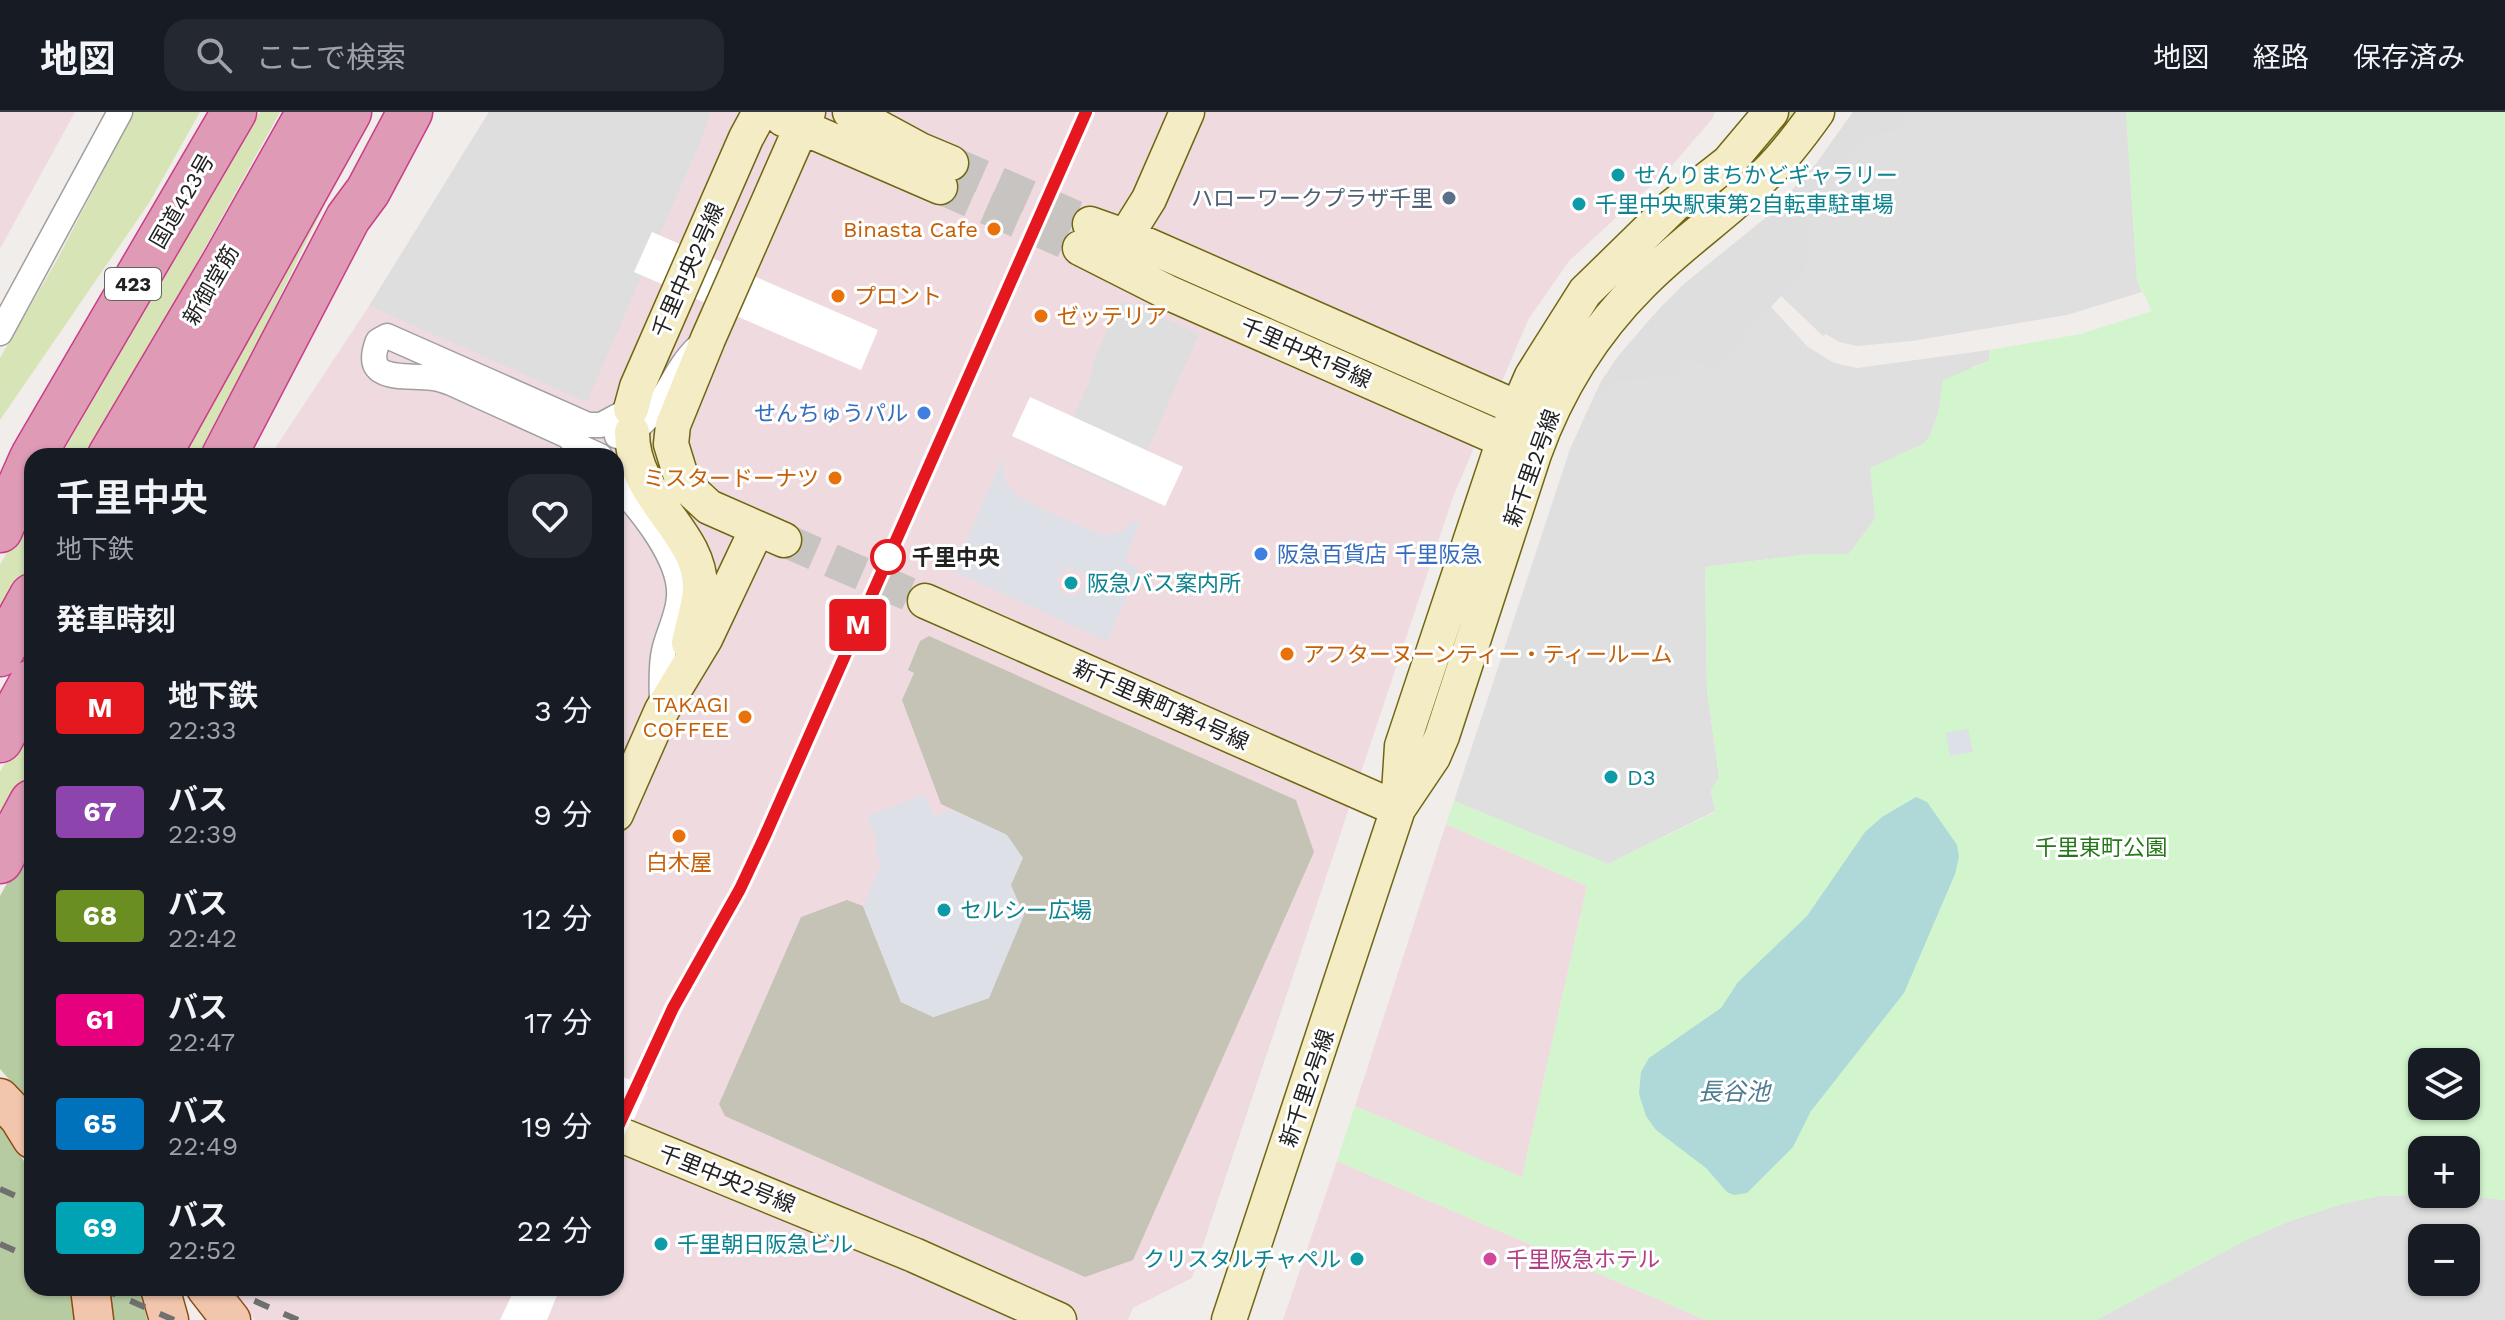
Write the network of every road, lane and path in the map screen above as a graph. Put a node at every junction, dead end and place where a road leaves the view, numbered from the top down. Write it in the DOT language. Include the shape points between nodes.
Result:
graph roads {
  1 [pos="120,112"];
  2 [pos="234,112"];
  3 [pos="251,112"];
  4 [pos="309,112"];
  5 [pos="349,112"];
  6 [pos="390,112"];
  7 [pos="410,112"];
  8 [pos="763,112"];
  9 [pos="850,112"];
  10 [pos="1187,112"];
  11 [pos="1771,112"];
  12 [pos="1817,112"];
  13 [pos="805,119"];
  14 [pos="177,211"];
  15 [pos="348,218"];
  16 [pos="1101,243"];
  17 [pos="0,333"];
  18 [pos="708,339"];
  19 [pos="1532,414"];
  20 [pos="631,420"];
  21 [pos="571,446"];
  22 [pos="1519,447"];
  23 [pos="37,448"];
  24 [pos="115,448"];
  25 [pos="162,448"];
  26 [pos="228,448"];
  27 [pos="24,468"];
  28 [pos="624,469"];
  29 [pos="24,475"];
  30 [pos="624,495"];
  31 [pos="0,500"];
  32 [pos="670,520"];
  33 [pos="0,530"];
  34 [pos="771,535"];
  35 [pos="925,601"];
  36 [pos="24,610"];
  37 [pos="0,654"];
  38 [pos="682,675"];
  39 [pos="24,696"];
  40 [pos="662,710"];
  41 [pos="0,740"];
  42 [pos="624,796"];
  43 [pos="1398,809"];
  44 [pos="24,817"];
  45 [pos="0,861"];
  46 [pos="0,1098"];
  47 [pos="24,1126"];
  48 [pos="624,1136"];
  49 [pos="91,1296"];
  50 [pos="162,1296"];
  51 [pos="212,1296"];
  52 [pos="94,1320"];
  53 [pos="169,1320"];
  54 [pos="231,1320"];
  55 [pos="1059,1320"];
  56 [pos="1229,1320"];
  1 -- 17 [label="street"];
  2 -- 14 [label="highway, 国道423号 / 423"];
  3 -- 14 [label="highway"];
  4 -- 24 [label="highway, 新御堂筋"];
  5 -- 25 [label="highway, 新御堂筋"];
  6 -- 15 [label="highway" via="355,184"];
  7 -- 15 [label="highway"];
  8 -- 13 [label="street"];
  8 -- 20 [label="street, 千里中央2号線" via="746,138 637,387"];
  9 -- 13 [label="street" via="946,175"];
  10 -- 16 [label="street" via="1149,199"];
  11 -- 19 [label="street, 新千里2号線" via="1729,162 1673,206 1585,292 1542,358"];
  12 -- 19 [label="street, 新千里2号線" via="1768,172 1618,309"];
  13 -- 18 [label="street, 千里中央2号線"];
  14 -- 23 [label="highway, 国道423号 / 423"];
  15 -- 26 [label="highway"];
  16 -- 19 [label="street, 千里中央1号線"];
  16 -- 22 [label="street, 千里中央1号線" via="1167,292"];
  18 -- 20 [label="street, 千里中央2号線" via="677,370 655,413"];
  18 -- 34 [label="street, 千里中央2号線" via="673,425 671,444 683,483 709,507"];
  19 -- 22 [label="street, 新千里2号線"];
  20 -- 21 [label="street" via="610,438"];
  20 -- 21 [label="street" via="588,425 399,340 387,336 378,341 372,355 385,374 411,377 454,403"];
  20 -- 32 [label="street, 千里中央2号線" via="637,469"];
  22 -- 43 [label="street, 新千里2号線" via="1402,746"];
  27 -- 31 [label="main road"];
  28 -- 32 [label="street"];
  29 -- 33 [label="highway, 国道423号 / 423"];
  30 -- 40 [label="street" via="675,569 679,598 662,663"];
  32 -- 34 [label="street" via="713,534"];
  32 -- 38 [label="street, 千里中央2号線" via="697,568 700,589"];
  34 -- 38 [label="street, 千里中央2号線"];
  35 -- 43 [label="street, 新千里東町第4号線"];
  36 -- 37 [label="highway"];
  38 -- 40 [label="street, 千里中央2号線"];
  39 -- 41 [label="highway"];
  40 -- 42 [label="street, 千里中央2号線"];
  43 -- 56 [label="street, 新千里2号線"];
  44 -- 45 [label="highway"];
  46 -- 47 [label="main road"];
  48 -- 55 [label="street, 千里中央2号線"];
  49 -- 52 [label="main road"];
  50 -- 53 [label="main road"];
  51 -- 54 [label="main road"];
}
